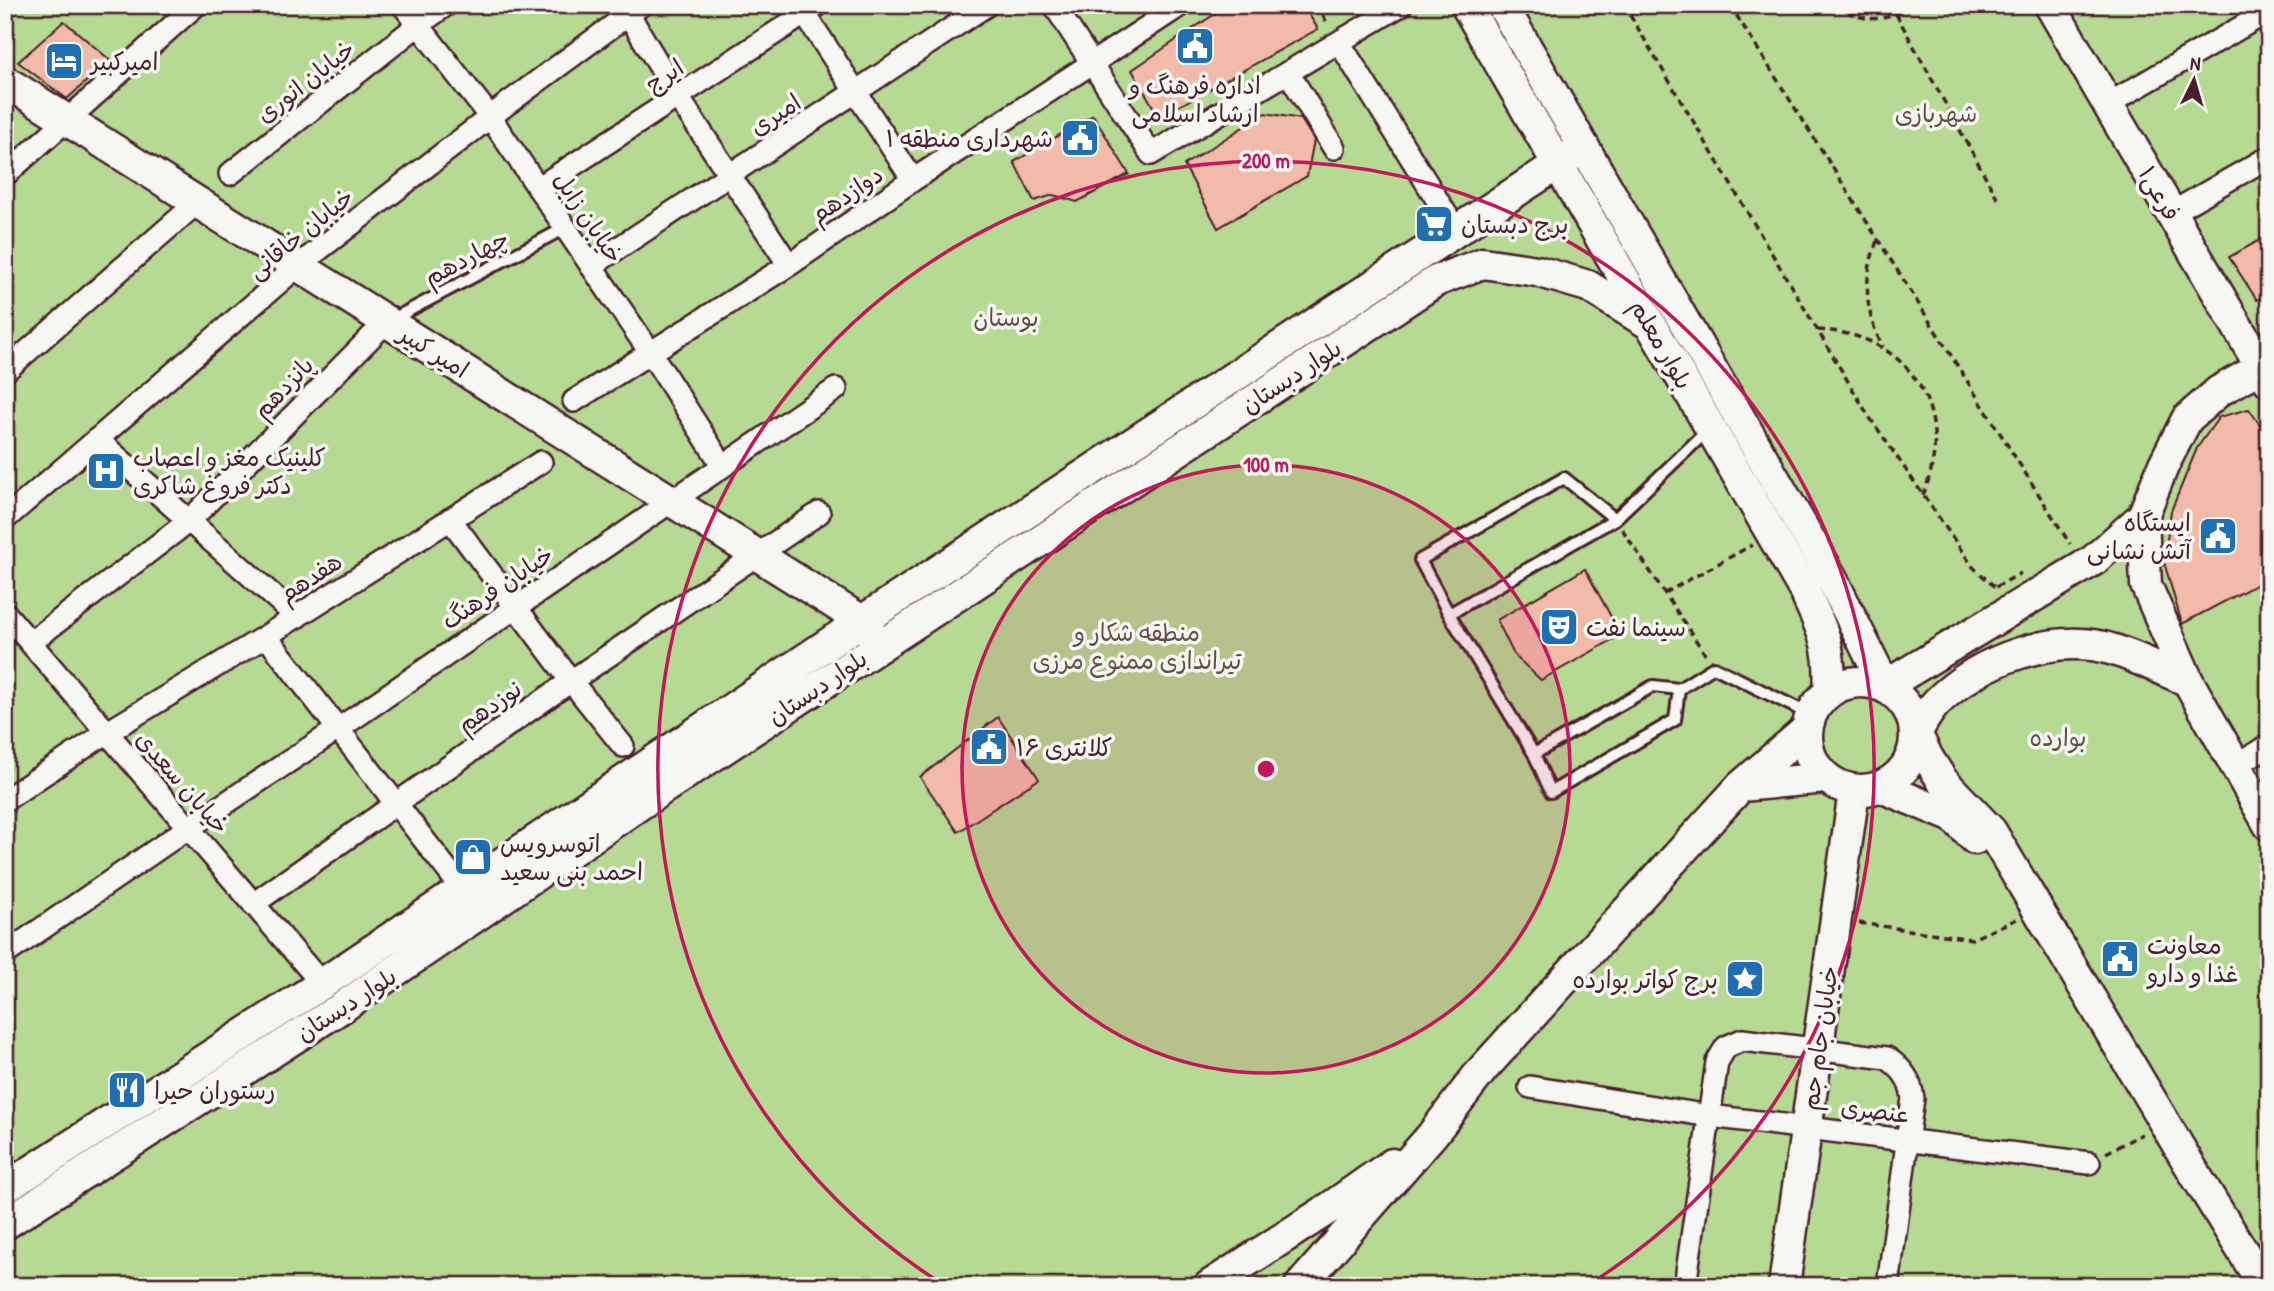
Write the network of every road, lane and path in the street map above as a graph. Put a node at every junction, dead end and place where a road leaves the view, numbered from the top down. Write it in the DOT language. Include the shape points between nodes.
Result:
graph roads {
  1 [pos="196,5"];
  2 [pos="402,5"];
  3 [pos="446,5"];
  4 [pos="987,5"];
  5 [pos="1054,5"];
  6 [pos="1181,5"];
  7 [pos="1401,5"];
  8 [pos="1466,5"];
  9 [pos="1502,5"];
  10 [pos="1624,5"];
  11 [pos="1644,5"];
  12 [pos="1730,5"];
  13 [pos="1838,5"];
  14 [pos="1908,5"];
  15 [pos="2050,5"];
  16 [pos="807,8"];
  17 [pos="635,10"];
  18 [pos="2269,11"];
  19 [pos="1630,14"];
  20 [pos="1896,14"];
  21 [pos="418,25"];
  22 [pos="1339,42"];
  23 [pos="1092,63"];
  24 [pos="1289,72"];
  25 [pos="5,81"];
  26 [pos="856,93"];
  27 [pos="677,97"];
  28 [pos="2108,104"];
  29 [pos="490,117"];
  30 [pos="66,121"];
  31 [pos="1584,146"];
  32 [pos="1334,148"];
  33 [pos="2269,157"];
  34 [pos="1557,163"];
  35 [pos="230,174"];
  36 [pos="5,175"];
  37 [pos="730,175"];
  38 [pos="913,180"];
  39 [pos="538,188"];
  40 [pos="199,201"];
  41 [pos="2000,201"];
  42 [pos="2171,213"];
  43 [pos="565,228"];
  44 [pos="1456,230"];
  45 [pos="1877,241"];
  46 [pos="299,265"];
  47 [pos="789,265"];
  48 [pos="591,266"];
  49 [pos="387,321"];
  50 [pos="1651,326"];
  51 [pos="1818,330"];
  52 [pos="1884,349"];
  53 [pos="650,352"];
  54 [pos="5,371"];
  55 [pos="2266,371"];
  56 [pos="836,389"];
  57 [pos="574,401"];
  58 [pos="1710,428"];
  59 [pos="97,439"];
  60 [pos="541,462"];
  61 [pos="723,466"];
  62 [pos="1923,495"];
  63 [pos="672,500"];
  64 [pos="819,513"];
  65 [pos="2143,516"];
  66 [pos="5,519"];
  67 [pos="450,519"];
  68 [pos="1615,519"];
  69 [pos="189,521"];
  70 [pos="1772,534"];
  71 [pos="2061,550"];
  72 [pos="758,555"];
  73 [pos="2028,568"];
  74 [pos="1665,593"];
  75 [pos="2006,597"];
  76 [pos="514,606"];
  77 [pos="5,613"];
  78 [pos="1449,614"];
  79 [pos="296,617"];
  80 [pos="862,621"];
  81 [pos="266,636"];
  82 [pos="31,642"];
  83 [pos="879,646"];
  84 [pos="1714,667"];
  85 [pos="571,681"];
  86 [pos="2188,681"];
  87 [pos="1885,686"];
  88 [pos="1679,689"];
  89 [pos="1815,712"];
  90 [pos="338,729"];
  91 [pos="106,733"];
  92 [pos="1916,733"];
  93 [pos="2269,745"];
  94 [pos="623,746"];
  95 [pos="1534,754"];
  96 [pos="2235,766"];
  97 [pos="1826,778"];
  98 [pos="1741,786"];
  99 [pos="1868,789"];
  100 [pos="5,800"];
  101 [pos="396,803"];
  102 [pos="1933,808"];
  103 [pos="2269,825"];
  104 [pos="188,828"];
  105 [pos="1846,847"];
  106 [pos="463,890"];
  107 [pos="253,904"];
  108 [pos="2022,917"];
  109 [pos="1836,919"];
  110 [pos="5,954"];
  111 [pos="322,984"];
  112 [pos="1817,1050"];
  113 [pos="1530,1087"];
  114 [pos="1710,1116"];
  115 [pos="1806,1128"];
  116 [pos="2148,1130"];
  117 [pos="1432,1135"];
  118 [pos="1907,1141"];
  119 [pos="2089,1163"];
  120 [pos="5,1188"];
  121 [pos="5,1224"];
  122 [pos="1209,1286"];
  123 [pos="1300,1286"];
  124 [pos="1685,1286"];
  125 [pos="1784,1286"];
  126 [pos="1888,1286"];
  127 [pos="2241,1286"];
  128 [pos="2264,1286"];
  1 -- 30 [label="street"];
  2 -- 21 [label="street, خیابان زابل"];
  3 -- 21 [label="street, خیابان انوری"];
  4 -- 26 [label="street, امیری"];
  5 -- 23 [label="street"];
  6 -- 23 [label="street, دوازدهم"];
  7 -- 22 [label="street"];
  8 -- 34 [label="street, بلوار معلم"];
  9 -- 31 [label="street, بلوار معلم"];
  10 -- 19 [label="path"];
  11 -- 19 [label="path"];
  12 -- 45 [label="path"];
  13 -- 20 [label="path" via="1858,17"];
  14 -- 20 [label="path"];
  15 -- 28 [label="street, فرعی۱"];
  16 -- 26 [label="street"];
  16 -- 27 [label="street, ایرج"];
  17 -- 27 [label="street"];
  17 -- 29 [label="street, خیابان خاقانی"];
  18 -- 28 [label="street"];
  19 -- 51 [label="path"];
  20 -- 41 [label="path"];
  21 -- 29 [label="street, خیابان زابل"];
  21 -- 35 [label="street, خیابان انوری"];
  22 -- 24 [label="street"];
  22 -- 44 [label="street"];
  23 -- 24 [label="street" via="1150,154"];
  23 -- 38 [label="street, دوازدهم"];
  24 -- 32 [label="street"];
  25 -- 30 [label="street, امیر کبیر"];
  26 -- 37 [label="street, امیری"];
  26 -- 38 [label="street"];
  27 -- 37 [label="street"];
  27 -- 39 [label="street, ایرج"];
  28 -- 42 [label="street, فرعی۱"];
  29 -- 39 [label="street, خیابان زابل"];
  29 -- 46 [label="street, خیابان خاقانی"];
  30 -- 36 [label="street"];
  30 -- 40 [label="street, امیر کبیر"];
  31 -- 34 [label="street, بلوار دبستان"];
  31 -- 87 [label="street, بلوار معلم" via="1830,575"];
  33 -- 42 [label="street"];
  34 -- 44 [label="street, بلوار دبستان"];
  34 -- 50 [label="street, بلوار معلم"];
  37 -- 47 [label="street"];
  37 -- 48 [label="street, امیری"];
  38 -- 47 [label="street, دوازدهم"];
  39 -- 43 [label="street, خیابان زابل"];
  40 -- 46 [label="street, امیر کبیر"];
  40 -- 54 [label="street"];
  42 -- 55 [label="street, فرعی۱"];
  43 -- 48 [label="street, خیابان زابل"];
  43 -- 49 [label="lane, چهاردهم"];
  44 -- 80 [label="street, بلوار دبستان"];
  45 -- 52 [label="path" via="1867,289 1871,320"];
  45 -- 71 [label="path" via="2071,544"];
  46 -- 49 [label="street, امیر کبیر"];
  46 -- 59 [label="street, خیابان خاقانی"];
  47 -- 53 [label="street, دوازدهم"];
  48 -- 53 [label="street, خیابان زابل"];
  49 -- 63 [label="street, امیر کبیر"];
  49 -- 69 [label="street, پانزدهم"];
  50 -- 58 [label="street, بلوار معلم"];
  50 -- 83 [label="street, بلوار دبستان" via="1588,286 1537,271 1483,263 1436,281"];
  51 -- 52 [label="path" via="1853,334"];
  51 -- 62 [label="path"];
  52 -- 62 [label="path" via="1910,372 1933,416 1934,464"];
  53 -- 57 [label="street, دوازدهم"];
  53 -- 61 [label="street, خیابان زابل"];
  55 -- 65 [label="street" via="2219,391 2187,419"];
  56 -- 61 [label="street, خیابان فرهنگ"];
  58 -- 68 [label="lane"];
  58 -- 70 [label="street, بلوار معلم"];
  59 -- 66 [label="street, خیابان خاقانی"];
  59 -- 69 [label="street"];
  60 -- 67 [label="street, هفدهم"];
  61 -- 63 [label="street, خیابان فرهنگ"];
  62 -- 75 [label="path" via="1973,567"];
  63 -- 72 [label="street, امیر کبیر"];
  63 -- 76 [label="street, خیابان فرهنگ"];
  64 -- 72 [label="street, نوزدهم"];
  65 -- 75 [label="street" via="2094,560"];
  65 -- 86 [label="street" via="2146,585"];
  67 -- 76 [label="street"];
  67 -- 79 [label="street, هفدهم"];
  68 -- 74 [label="path"];
  68 -- 78 [label="lane"];
  68 -- 78 [label="lane" via="1564,478 1420,560"];
  69 -- 79 [label="street"];
  69 -- 82 [label="street, پانزدهم"];
  70 -- 74 [label="path"];
  70 -- 89 [label="street, بلوار معلم" via="1826,637 1830,664"];
  72 -- 80 [label="street, امیر کبیر"];
  72 -- 85 [label="street, نوزدهم"];
  73 -- 75 [label="path"];
  74 -- 84 [label="path"];
  75 -- 87 [label="street"];
  76 -- 85 [label="street"];
  76 -- 90 [label="street, خیابان فرهنگ"];
  77 -- 82 [label="street, خیابان سعدی"];
  78 -- 95 [label="lane"];
  79 -- 81 [label="street, هفدهم"];
  80 -- 83 [label="street"];
  80 -- 106 [label="street, بلوار دبستان"];
  81 -- 90 [label="street"];
  81 -- 91 [label="street, هفدهم"];
  82 -- 91 [label="street, خیابان سعدی"];
  83 -- 121 [label="street, بلوار دبستان" via="344,1006"];
  84 -- 88 [label="lane"];
  84 -- 89 [label="lane"];
  85 -- 94 [label="street"];
  85 -- 101 [label="street, نوزدهم"];
  86 -- 92 [label="street" via="2114,650 2076,643 2039,647 2003,659 1966,680 1937,702"];
  86 -- 96 [label="street"];
  87 -- 89 [label="street" via="1846,684"];
  87 -- 92 [label="street" via="1898,697"];
  88 -- 95 [label="lane" via="1653,686"];
  88 -- 95 [label="lane" via="1675,720 1551,792"];
  89 -- 97 [label="street" via="1808,748"];
  89 -- 98 [label="street"];
  90 -- 101 [label="street"];
  90 -- 104 [label="street, خیابان فرهنگ"];
  91 -- 100 [label="street"];
  91 -- 104 [label="street, خیابان سعدی"];
  92 -- 99 [label="street" via="1903,770"];
  92 -- 128 [label="street" via="1942,780 1998,842"];
  93 -- 96 [label="street"];
  96 -- 103 [label="street"];
  97 -- 98 [label="street"];
  97 -- 99 [label="street"];
  98 -- 117 [label="street" via="1482,1070"];
  99 -- 102 [label="street"];
  99 -- 105 [label="street, خیابان جام جم"];
  101 -- 106 [label="street"];
  101 -- 107 [label="street, نوزدهم"];
  102 -- 105 [label="street" via="1895,803 1876,808 1863,819"];
  102 -- 108 [label="street" via="1953,817 1976,840"];
  104 -- 107 [label="street, خیابان سعدی"];
  104 -- 110 [label="street, خیابان فرهنگ"];
  105 -- 109 [label="street, خیابان جام جم"];
  106 -- 111 [label="street, بلوار دبستان"];
  107 -- 111 [label="street, خیابان سعدی"];
  108 -- 109 [label="path" via="1972,939"];
  108 -- 116 [label="street"];
  109 -- 112 [label="street, خیابان جام جم"];
  111 -- 120 [label="street, بلوار دبستان"];
  112 -- 114 [label="street" via="1742,1040 1726,1047 1717,1062"];
  112 -- 115 [label="street, خیابان جام جم"];
  112 -- 118 [label="street" via="1887,1058 1898,1065 1906,1074 1913,1098"];
  113 -- 114 [label="street, عنصری"];
  114 -- 115 [label="street, عنصری"];
  114 -- 124 [label="street"];
  115 -- 118 [label="street, عنصری"];
  115 -- 125 [label="street, خیابان جام جم"];
  116 -- 119 [label="path"];
  116 -- 127 [label="street"];
  117 -- 122 [label="street"];
  117 -- 123 [label="street"];
  118 -- 119 [label="street, عنصری"];
  118 -- 126 [label="street"];
}
